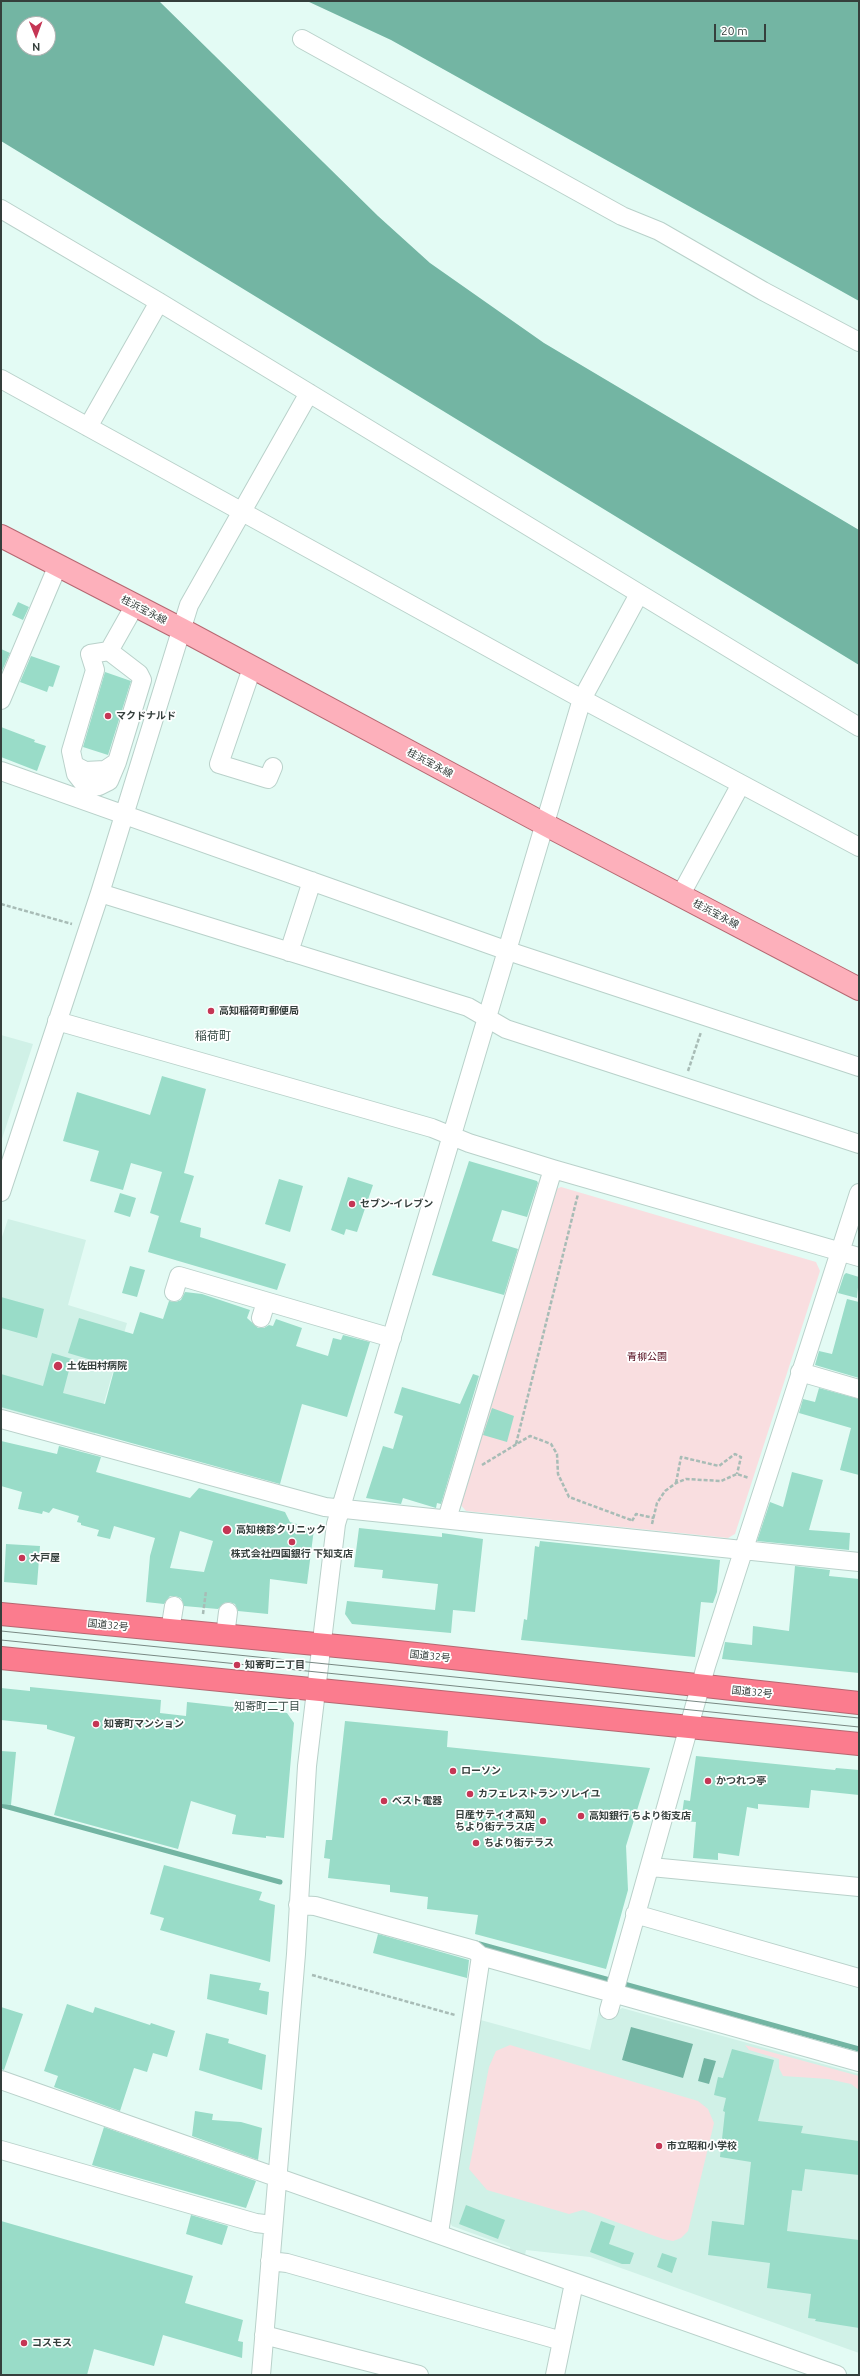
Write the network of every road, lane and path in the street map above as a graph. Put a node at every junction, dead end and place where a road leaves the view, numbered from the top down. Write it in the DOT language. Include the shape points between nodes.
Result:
graph roads {
  1 [pos="302,39"];
  2 [pos="1,210"];
  3 [pos="159,302"];
  4 [pos="859,342"];
  5 [pos="1,379"];
  6 [pos="309,393"];
  7 [pos="88,427"];
  8 [pos="242,512"];
  9 [pos="1,536"];
  10 [pos="58,566"];
  11 [pos="639,594"];
  12 [pos="134,605"];
  13 [pos="181,629"];
  14 [pos="109,651"];
  15 [pos="252,668"];
  16 [pos="582,699"];
  17 [pos="1,700"];
  18 [pos="859,727"];
  19 [pos="273,767"];
  20 [pos="1,771"];
  21 [pos="741,784"];
  22 [pos="125,815"];
  23 [pos="546,826"];
  24 [pos="859,847"];
  25 [pos="312,881"];
  26 [pos="100,893"];
  27 [pos="680,896"];
  28 [pos="1,904"];
  29 [pos="75,925"];
  30 [pos="508,951"];
  31 [pos="289,952"];
  32 [pos="859,989"];
  33 [pos="706,1016"];
  34 [pos="488,1017"];
  35 [pos="57,1021"];
  36 [pos="859,1067"];
  37 [pos="683,1087"];
  38 [pos="452,1136"];
  39 [pos="859,1144"];
  40 [pos="553,1169"];
  41 [pos="579,1190"];
  42 [pos="1,1192"];
  43 [pos="859,1193"];
  44 [pos="839,1251"];
  45 [pos="859,1257"];
  46 [pos="174,1292"];
  47 [pos="392,1338"];
  48 [pos="800,1372"];
  49 [pos="859,1389"];
  50 [pos="1,1419"];
  51 [pos="516,1444"];
  52 [pos="737,1474"];
  53 [pos="752,1478"];
  54 [pos="460,1479"];
  55 [pos="676,1483"];
  56 [pos="340,1509"];
  57 [pos="447,1520"];
  58 [pos="632,1520"];
  59 [pos="649,1541"];
  60 [pos="743,1551"];
  61 [pos="859,1562"];
  62 [pos="206,1591"];
  63 [pos="174,1606"];
  64 [pos="228,1612"];
  65 [pos="1,1614"];
  66 [pos="203,1615"];
  67 [pos="170,1631"];
  68 [pos="225,1636"];
  69 [pos="321,1646"];
  70 [pos="1,1658"];
  71 [pos="700,1686"];
  72 [pos="316,1691"];
  73 [pos="859,1703"];
  74 [pos="689,1727"];
  75 [pos="859,1744"];
  76 [pos="651,1867"];
  77 [pos="859,1887"];
  78 [pos="298,1905"];
  79 [pos="635,1914"];
  80 [pos="481,1956"];
  81 [pos="310,1974"];
  82 [pos="859,1978"];
  83 [pos="611,2002"];
  84 [pos="471,2019"];
  85 [pos="859,2062"];
  86 [pos="1,2080"];
  87 [pos="1,2150"];
  88 [pos="277,2177"];
  89 [pos="273,2225"];
  90 [pos="439,2234"];
  91 [pos="270,2262"];
  92 [pos="574,2283"];
  93 [pos="264,2335"];
  94 [pos="562,2341"];
  95 [pos="261,2375"];
  96 [pos="419,2375"];
  97 [pos="555,2375"];
  98 [pos="837,2375"];
  1 -- 4 [label="street" via="615,212 659,231"];
  2 -- 3 [label="street"];
  3 -- 6 [label="street"];
  3 -- 7 [label="street"];
  5 -- 7 [label="street"];
  6 -- 8 [label="street"];
  6 -- 11 [label="street"];
  7 -- 8 [label="street"];
  8 -- 13 [label="street" via="189,605"];
  8 -- 16 [label="street"];
  9 -- 10 [label="main road, 桂浜宝永線"];
  10 -- 12 [label="main road, 桂浜宝永線"];
  10 -- 17 [label="street"];
  11 -- 16 [label="street"];
  11 -- 18 [label="street"];
  12 -- 13 [label="main road, 桂浜宝永線"];
  12 -- 14 [label="street"];
  13 -- 15 [label="main road, 桂浜宝永線"];
  13 -- 22 [label="street"];
  14 -- 14 [label="street" via="90,654 95,670 72,746 74,765 85,770 101,770 117,762 142,680 139,674"];
  15 -- 19 [label="street" via="219,764 268,779"];
  15 -- 23 [label="main road, 桂浜宝永線"];
  16 -- 21 [label="street"];
  16 -- 23 [label="street"];
  20 -- 22 [label="street"];
  21 -- 24 [label="street"];
  21 -- 27 [label="street"];
  22 -- 25 [label="street"];
  22 -- 26 [label="street"];
  23 -- 27 [label="main road, 桂浜宝永線"];
  23 -- 30 [label="street"];
  25 -- 30 [label="street"];
  25 -- 31 [label="street"];
  26 -- 31 [label="street"];
  26 -- 35 [label="street"];
  27 -- 32 [label="main road, 桂浜宝永線"];
  28 -- 29 [label="path"];
  30 -- 33 [label="street"];
  30 -- 34 [label="street"];
  31 -- 34 [label="street" via="468,1006"];
  33 -- 36 [label="street"];
  33 -- 37 [label="path"];
  34 -- 37 [label="street" via="506,1029"];
  34 -- 38 [label="street"];
  35 -- 38 [label="street" via="432,1128"];
  35 -- 42 [label="street"];
  37 -- 39 [label="street"];
  38 -- 40 [label="street"];
  38 -- 47 [label="street"];
  40 -- 44 [label="street"];
  40 -- 54 [label="street"];
  41 -- 51 [label="path"];
  43 -- 44 [label="street"];
  44 -- 45 [label="street"];
  44 -- 48 [label="street"];
  46 -- 47 [label="street" via="179,1276 264,1310"];
  47 -- 56 [label="street"];
  48 -- 49 [label="street"];
  48 -- 60 [label="street"];
  50 -- 56 [label="street" via="229,1489"];
  51 -- 54 [label="path"];
  51 -- 58 [label="path" via="530,1436 551,1444 557,1454 558,1474 569,1497"];
  52 -- 53 [label="path"];
  52 -- 55 [label="path" via="721,1481 686,1479"];
  52 -- 55 [label="path" via="741,1457 735,1454 719,1466 681,1457"];
  54 -- 57 [label="street"];
  55 -- 59 [label="path" via="665,1491 657,1503"];
  56 -- 57 [label="street"];
  56 -- 69 [label="street"];
  57 -- 59 [label="street"];
  59 -- 60 [label="street"];
  60 -- 61 [label="street"];
  60 -- 71 [label="street"];
  62 -- 66 [label="path"];
  63 -- 67 [label="street"];
  64 -- 68 [label="street"];
  65 -- 67 [label="highway, 国道32号"];
  67 -- 68 [label="highway, 国道32号"];
  68 -- 69 [label="highway, 国道32号"];
  69 -- 71 [label="highway, 国道32号"];
  69 -- 72 [label="street"];
  70 -- 72 [label="highway"];
  71 -- 73 [label="highway, 国道32号"];
  71 -- 74 [label="street"];
  72 -- 74 [label="highway"];
  72 -- 78 [label="street" via="307,1766"];
  74 -- 75 [label="highway"];
  74 -- 76 [label="street"];
  76 -- 77 [label="street"];
  76 -- 79 [label="street"];
  78 -- 80 [label="street" via="315,1906 474,1950"];
  78 -- 88 [label="street"];
  79 -- 82 [label="street"];
  79 -- 83 [label="street"];
  80 -- 83 [label="street"];
  80 -- 84 [label="street"];
  81 -- 84 [label="path"];
  83 -- 85 [label="street"];
  84 -- 90 [label="street"];
  86 -- 88 [label="street"];
  87 -- 89 [label="street" via="256,2223"];
  88 -- 89 [label="street"];
  88 -- 90 [label="street"];
  89 -- 91 [label="street"];
  90 -- 92 [label="street"];
  91 -- 93 [label="street"];
  91 -- 94 [label="street" via="287,2264"];
  92 -- 94 [label="street"];
  92 -- 98 [label="street"];
  93 -- 95 [label="street"];
  93 -- 96 [label="street"];
  94 -- 97 [label="street"];
}
